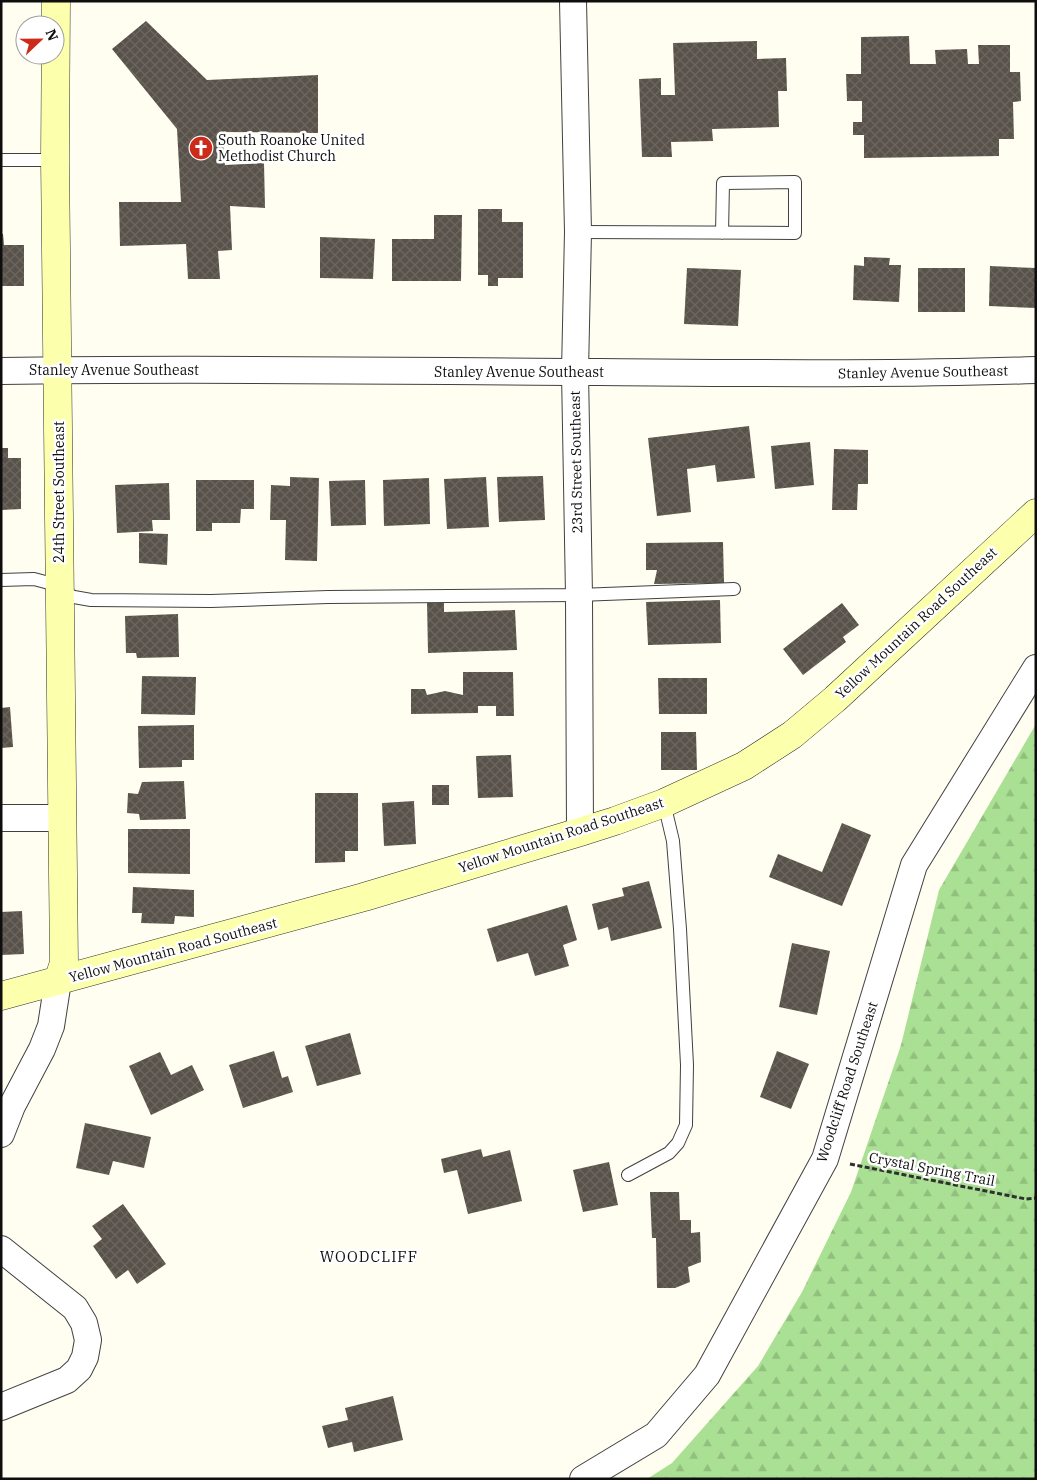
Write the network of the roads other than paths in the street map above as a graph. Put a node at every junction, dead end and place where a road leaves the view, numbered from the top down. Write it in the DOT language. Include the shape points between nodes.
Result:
graph roads {
  1 [pos="56,1"];
  2 [pos="573,1"];
  3 [pos="1,160"];
  4 [pos="56,160"];
  5 [pos="578,232"];
  6 [pos="722,233"];
  7 [pos="1,370"];
  8 [pos="58,370"];
  9 [pos="1036,370"];
  10 [pos="575,372"];
  11 [pos="1036,513"];
  12 [pos="1,580"];
  13 [pos="734,589"];
  14 [pos="60,591"];
  15 [pos="579,595"];
  16 [pos="1036,668"];
  17 [pos="664,803"];
  18 [pos="1,818"];
  19 [pos="62,818"];
  20 [pos="580,832"];
  21 [pos="58,981"];
  22 [pos="1,996"];
  23 [pos="1,1134"];
  24 [pos="628,1175"];
  25 [pos="1,1249"];
  26 [pos="1,1407"];
  27 [pos="583,1479"];
  1 -- 4 [label="street, 24th Street Southeast"];
  2 -- 5 [label="street, 23rd Street Southeast"];
  3 -- 4 [label="lane"];
  4 -- 8 [label="street, 24th Street Southeast"];
  5 -- 6 [label="lane"];
  5 -- 10 [label="street, 23rd Street Southeast"];
  6 -- 6 [label="lane" via="795,233 796,182 723,183"];
  7 -- 8 [label="street, Stanley Avenue Southeast"];
  8 -- 10 [label="street, Stanley Avenue Southeast"];
  8 -- 14 [label="street, 24th Street Southeast"];
  9 -- 10 [label="street, Stanley Avenue Southeast" via="819,374"];
  10 -- 15 [label="street, 23rd Street Southeast"];
  11 -- 17 [label="street, Yellow Mountain Road Southeast" via="792,735 744,766"];
  12 -- 14 [label="lane" via="34,579 49,583"];
  13 -- 15 [label="lane"];
  14 -- 15 [label="lane" via="91,600 210,601"];
  14 -- 19 [label="street, 24th Street Southeast"];
  15 -- 20 [label="street, 23rd Street Southeast"];
  16 -- 27 [label="street, Woodcliff Road Southeast" via="914,865 825,1159 707,1375 656,1435"];
  17 -- 20 [label="street, Yellow Mountain Road Southeast"];
  17 -- 24 [label="lane" via="673,841 680,929 687,1065 686,1125 678,1143 669,1153"];
  18 -- 19 [label="street"];
  19 -- 21 [label="street, 24th Street Southeast" via="64,963"];
  20 -- 21 [label="street, Yellow Mountain Road Southeast" via="364,897"];
  21 -- 22 [label="street, Yellow Mountain Road Southeast"];
  21 -- 23 [label="street" via="52,1026"];
  25 -- 26 [label="street" via="75,1308 84,1323 88,1340 79,1370 67,1380"];
}
